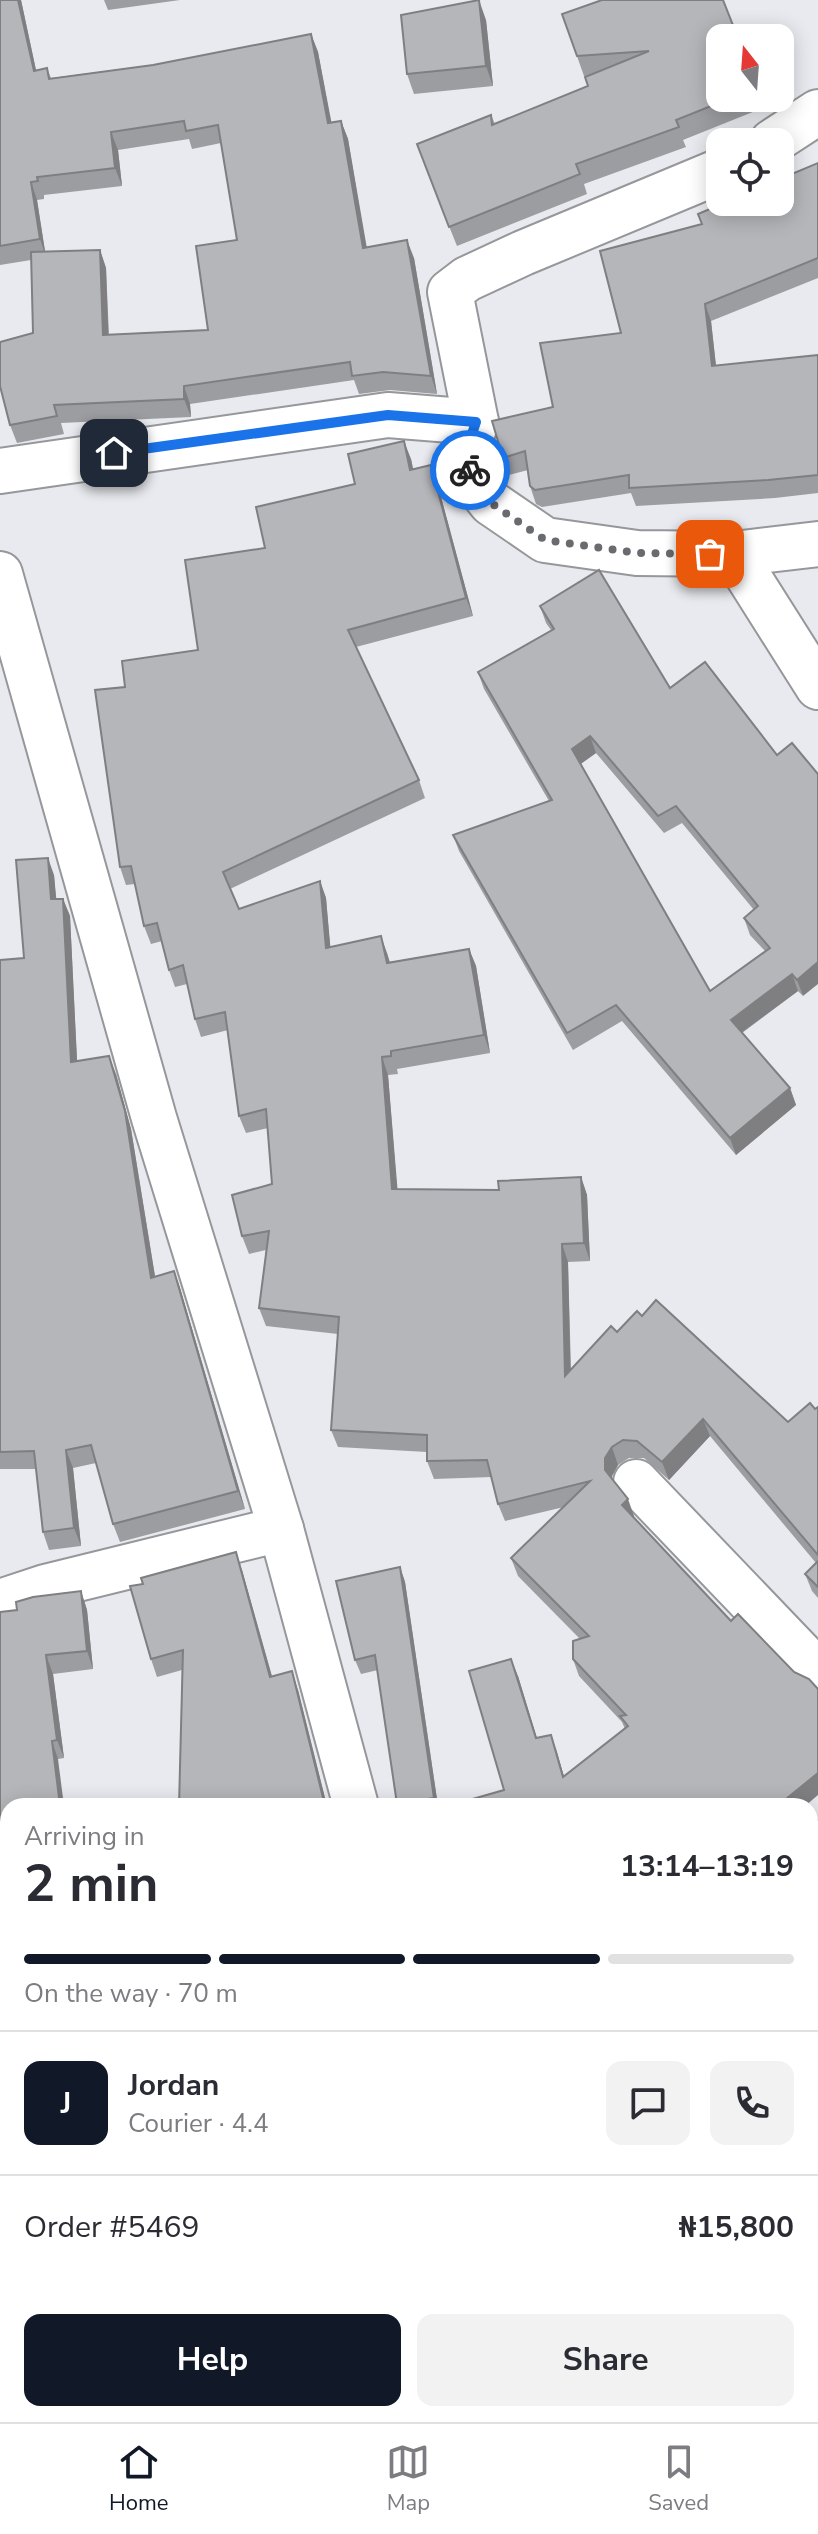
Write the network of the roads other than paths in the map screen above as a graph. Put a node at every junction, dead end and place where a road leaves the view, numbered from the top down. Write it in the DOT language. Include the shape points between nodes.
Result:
graph roads {
  1 [pos="818,112"];
  2 [pos="793,128"];
  3 [pos="706,177"];
  4 [pos="476,422"];
  5 [pos="0,471"];
  6 [pos="818,544"];
  7 [pos="734,554"];
  8 [pos="0,574"];
  9 [pos="818,687"];
  10 [pos="20,708"];
  11 [pos="636,1482"];
  12 [pos="281,1529"];
  13 [pos="0,1602"];
  14 [pos="818,1672"];
  15 [pos="354,1798"];
  1 -- 2 [label="street"];
  3 -- 4 [label="street" via="523,253 450,292"];
  4 -- 5 [label="street" via="388,415"];
  4 -- 7 [label="street" via="465,455 473,480 491,503 545,540 637,553"];
  6 -- 7 [label="street"];
  7 -- 9 [label="street"];
  8 -- 10 [label="street"];
  10 -- 12 [label="street"];
  11 -- 14 [label="street"];
  12 -- 13 [label="street"];
  12 -- 15 [label="street"];
}
